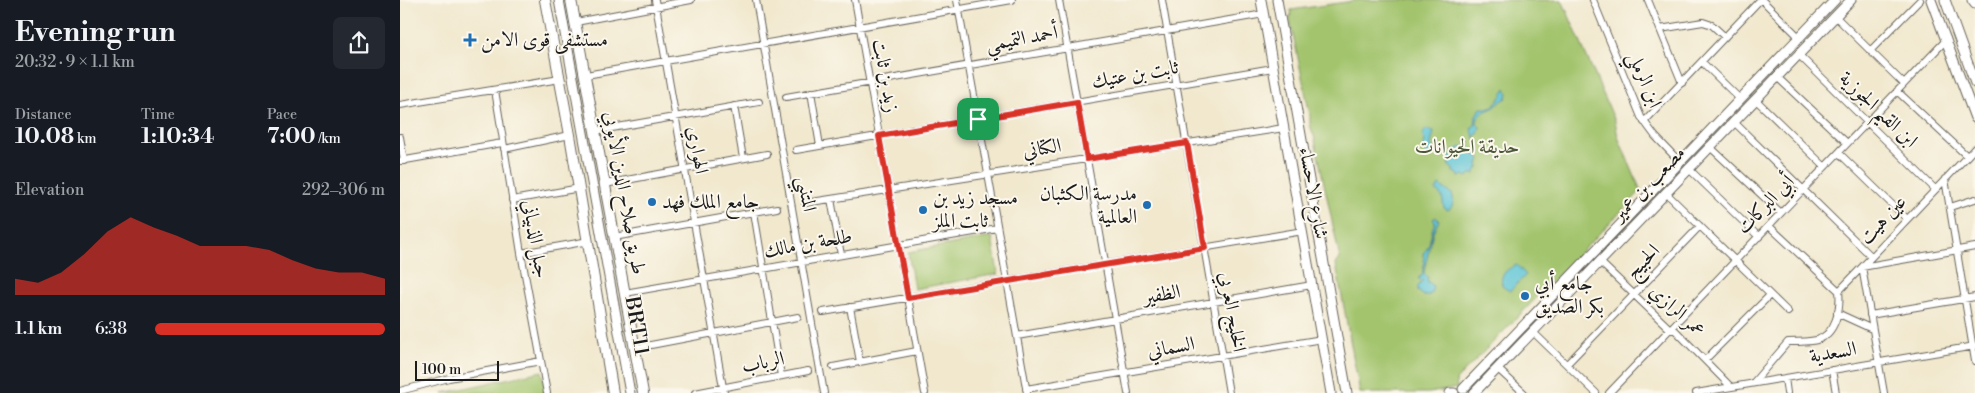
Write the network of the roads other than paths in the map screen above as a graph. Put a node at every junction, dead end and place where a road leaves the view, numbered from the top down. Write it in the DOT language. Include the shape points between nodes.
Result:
graph roads {
  1 [pos="545,0"];
  2 [pos="559,0"];
  3 [pos="571,0"];
  4 [pos="578,0"];
  5 [pos="691,0"];
  6 [pos="756,0"];
  7 [pos="855,0"];
  8 [pos="957,0"];
  9 [pos="1012,0"];
  10 [pos="1059,0"];
  11 [pos="1162,0"];
  12 [pos="1261,0"];
  13 [pos="1277,0"];
  14 [pos="1593,0"];
  15 [pos="1648,0"];
  16 [pos="1761,0"];
  17 [pos="1836,0"];
  18 [pos="1851,0"];
  19 [pos="1920,0"];
  20 [pos="1931,0"];
  21 [pos="1945,0"];
  22 [pos="1972,0"];
  23 [pos="656,3"];
  24 [pos="1975,4"];
  25 [pos="958,9"];
  26 [pos="1264,14"];
  27 [pos="1835,16"];
  28 [pos="576,19"];
  29 [pos="860,27"];
  30 [pos="1660,29"];
  31 [pos="1168,31"];
  32 [pos="1725,37"];
  33 [pos="1800,37"];
  34 [pos="1946,39"];
  35 [pos="764,43"];
  36 [pos="1067,48"];
  37 [pos="1870,51"];
  38 [pos="1798,54"];
  39 [pos="665,60"];
  40 [pos="1702,62"];
  41 [pos="968,65"];
  42 [pos="1274,68"];
  43 [pos="586,75"];
  44 [pos="1776,76"];
  45 [pos="560,79"];
  46 [pos="870,82"];
  47 [pos="1682,83"];
  48 [pos="1975,83"];
  49 [pos="1177,84"];
  50 [pos="1904,84"];
  51 [pos="495,90"];
  52 [pos="1897,91"];
  53 [pos="811,92"];
  54 [pos="786,97"];
  55 [pos="1740,99"];
  56 [pos="1755,99"];
  57 [pos="760,102"];
  58 [pos="1077,102"];
  59 [pos="400,105"];
  60 [pos="734,106"];
  61 [pos="1725,115"];
  62 [pos="675,117"];
  63 [pos="1975,118"];
  64 [pos="978,119"];
  65 [pos="1644,122"];
  66 [pos="1733,122"];
  67 [pos="1868,122"];
  68 [pos="1284,128"];
  69 [pos="595,130"];
  70 [pos="570,135"];
  71 [pos="879,136"];
  72 [pos="400,137"];
  73 [pos="1187,143"];
  74 [pos="1847,143"];
  75 [pos="503,146"];
  76 [pos="820,146"];
  77 [pos="1709,146"];
  78 [pos="1975,148"];
  79 [pos="796,150"];
  80 [pos="1839,152"];
  81 [pos="767,154"];
  82 [pos="1968,156"];
  83 [pos="743,158"];
  84 [pos="1087,159"];
  85 [pos="402,161"];
  86 [pos="1680,162"];
  87 [pos="1825,167"];
  88 [pos="1688,168"];
  89 [pos="684,169"];
  90 [pos="988,174"];
  91 [pos="1945,180"];
  92 [pos="605,184"];
  93 [pos="580,188"];
  94 [pos="1804,189"];
  95 [pos="1936,189"];
  96 [pos="889,190"];
  97 [pos="1665,192"];
  98 [pos="832,198"];
  99 [pos="1975,199"];
  100 [pos="512,200"];
  101 [pos="805,203"];
  102 [pos="1950,207"];
  103 [pos="777,208"];
  104 [pos="754,212"];
  105 [pos="1781,213"];
  106 [pos="1907,219"];
  107 [pos="693,222"];
  108 [pos="1700,226"];
  109 [pos="1769,226"];
  110 [pos="997,228"];
  111 [pos="1302,231"];
  112 [pos="614,237"];
  113 [pos="1759,237"];
  114 [pos="588,241"];
  115 [pos="898,245"];
  116 [pos="1975,247"];
  117 [pos="1205,248"];
  118 [pos="1957,251"];
  119 [pos="520,253"];
  120 [pos="841,255"];
  121 [pos="1871,256"];
  122 [pos="1599,261"];
  123 [pos="1735,261"];
  124 [pos="801,262"];
  125 [pos="1106,264"];
  126 [pos="1862,267"];
  127 [pos="763,269"];
  128 [pos="703,279"];
  129 [pos="1007,281"];
  130 [pos="1312,285"];
  131 [pos="1838,291"];
  132 [pos="625,293"];
  133 [pos="1634,295"];
  134 [pos="1770,295"];
  135 [pos="1975,297"];
  136 [pos="908,298"];
  137 [pos="1966,298"];
  138 [pos="1214,302"];
  139 [pos="850,307"];
  140 [pos="823,312"];
  141 [pos="1788,312"];
  142 [pos="1838,313"];
  143 [pos="1870,315"];
  144 [pos="798,317"];
  145 [pos="1115,319"];
  146 [pos="772,322"];
  147 [pos="1872,329"];
  148 [pos="1671,330"];
  149 [pos="1532,331"];
  150 [pos="712,334"];
  151 [pos="1017,336"];
  152 [pos="1322,339"];
  153 [pos="1974,346"];
  154 [pos="635,348"];
  155 [pos="917,352"];
  156 [pos="1223,356"];
  157 [pos="1705,360"];
  158 [pos="540,361"];
  159 [pos="1975,361"];
  160 [pos="860,362"];
  161 [pos="1878,362"];
  162 [pos="1567,364"];
  163 [pos="833,367"];
  164 [pos="1498,369"];
  165 [pos="1832,370"];
  166 [pos="808,371"];
  167 [pos="1125,372"];
  168 [pos="781,376"];
  169 [pos="1784,378"];
  170 [pos="1753,383"];
  171 [pos="1731,387"];
  172 [pos="724,390"];
  173 [pos="400,391"];
  174 [pos="1026,391"];
  175 [pos="1466,391"];
  176 [pos="547,393"];
  177 [pos="613,393"];
  178 [pos="630,393"];
  179 [pos="643,393"];
  180 [pos="695,393"];
  181 [pos="824,393"];
  182 [pos="925,393"];
  183 [pos="1128,393"];
  184 [pos="1230,393"];
  185 [pos="1329,393"];
  186 [pos="1347,393"];
  187 [pos="1450,393"];
  188 [pos="1454,393"];
  189 [pos="1474,393"];
  190 [pos="1524,393"];
  191 [pos="1596,393"];
  192 [pos="1609,393"];
  193 [pos="1696,393"];
  194 [pos="1787,393"];
  195 [pos="1836,393"];
  196 [pos="1884,393"];
  1 -- 45 [label="main road"];
  2 -- 178 [label="main road, BRT11"];
  3 -- 28 [label="main road, طريق صلاح الدين الأيوبي"];
  4 -- 28 [label="main road"];
  5 -- 23 [label="street"];
  6 -- 35 [label="street, المتنبي"];
  7 -- 29 [label="street, زيد بن ثابت"];
  8 -- 25 [label="street"];
  9 -- 25 [label="street"];
  10 -- 36 [label="street"];
  11 -- 31 [label="street, الخليج العربي"];
  12 -- 26 [label="main road, شارع الاحساء"];
  13 -- 186 [label="main road, شارع الاحساء"];
  14 -- 65 [label="street, ابن الرملي"];
  15 -- 30 [label="street"];
  16 -- 32 [label="street"];
  16 -- 33 [label="street"];
  17 -- 33 [label="main road, مصعب بن عمير"];
  18 -- 27 [label="main road, مصعب بن عمير"];
  19 -- 37 [label="street"];
  20 -- 34 [label="main road"];
  21 -- 48 [label="main road"];
  22 -- 24 [label="main road"];
  23 -- 28 [label="street"];
  23 -- 39 [label="street, الهواري"];
  25 -- 29 [label="street"];
  25 -- 41 [label="street"];
  26 -- 31 [label="street, أحمد التميمي"];
  26 -- 42 [label="main road, شارع الاحساء"];
  27 -- 37 [label="street"];
  27 -- 38 [label="main road, مصعب بن عمير"];
  28 -- 43 [label="main road, طريق صلاح الدين الأيوبي"];
  29 -- 35 [label="street"];
  29 -- 46 [label="street, زيد بن ثابت"];
  30 -- 32 [label="street" via="1703,22"];
  30 -- 47 [label="street"];
  31 -- 36 [label="street, أحمد التميمي"];
  31 -- 49 [label="street, الخليج العربي"];
  32 -- 40 [label="street"];
  33 -- 55 [label="main road, مصعب بن عمير"];
  34 -- 50 [label="street, أبي البركات"];
  34 -- 63 [label="main road"];
  35 -- 39 [label="street"];
  35 -- 124 [label="street, المتنبي"];
  36 -- 41 [label="street, أحمد التميمي"];
  36 -- 58 [label="street"];
  37 -- 50 [label="street"];
  38 -- 44 [label="main road, مصعب بن عمير"];
  38 -- 67 [label="street, ابن القيم الجوزية"];
  39 -- 43 [label="street"];
  39 -- 62 [label="street, الهواري"];
  40 -- 47 [label="street"];
  40 -- 55 [label="street"];
  41 -- 46 [label="street, أحمد التميمي"];
  41 -- 64 [label="street"];
  42 -- 49 [label="street, ثابت بن عتيك"];
  42 -- 68 [label="main road, شارع الاحساء"];
  43 -- 69 [label="main road, طريق صلاح الدين الأيوبي"];
  44 -- 56 [label="main road, مصعب بن عمير"];
  44 -- 74 [label="street"];
  45 -- 51 [label="street"];
  45 -- 70 [label="main road"];
  46 -- 53 [label="street, أحمد التميمي"];
  46 -- 71 [label="street, زيد بن ثابت"];
  47 -- 65 [label="street"];
  49 -- 58 [label="street, ثابت بن عتيك"];
  49 -- 73 [label="street, الخليج العربي"];
  50 -- 52 [label="street, أبي البركات"];
  51 -- 59 [label="street"];
  51 -- 75 [label="street, جبل الذبياني"];
  52 -- 67 [label="street, أبي البركات"];
  52 -- 82 [label="street"];
  53 -- 54 [label="street, أحمد التميمي"];
  53 -- 76 [label="street"];
  55 -- 61 [label="main road, مصعب بن عمير"];
  56 -- 66 [label="main road, مصعب بن عمير"];
  56 -- 87 [label="street"];
  57 -- 60 [label="street"];
  58 -- 64 [label="street, ثابت بن عتيك"];
  58 -- 84 [label="street"];
  60 -- 62 [label="street"];
  60 -- 83 [label="street"];
  61 -- 66 [label="main road"];
  61 -- 86 [label="main road, مصعب بن عمير"];
  62 -- 69 [label="street"];
  62 -- 89 [label="street, الهواري"];
  64 -- 71 [label="street, ثابت بن عتيك"];
  64 -- 90 [label="street"];
  65 -- 86 [label="street, ابن الرملي"];
  66 -- 77 [label="main road, مصعب بن عمير"];
  66 -- 94 [label="street"];
  67 -- 74 [label="street, أبي البركات"];
  67 -- 95 [label="street, ابن القيم الجوزية"];
  68 -- 73 [label="street, الكتاني"];
  68 -- 111 [label="main road, شارع الاحساء"];
  69 -- 92 [label="main road, طريق صلاح الدين الأيوبي"];
  70 -- 75 [label="street"];
  70 -- 93 [label="main road"];
  71 -- 76 [label="street, ثابت بن عتيك"];
  71 -- 96 [label="street, زيد بن ثابت"];
  72 -- 85 [label="street"];
  73 -- 84 [label="street, الكتاني"];
  73 -- 117 [label="street, الخليج العربي"];
  74 -- 80 [label="street, أبي البركات"];
  75 -- 85 [label="street"];
  75 -- 100 [label="street, جبل الذبياني"];
  76 -- 79 [label="street, ثابت بن عتيك"];
  77 -- 88 [label="main road, مصعب بن عمير"];
  77 -- 105 [label="street"];
  78 -- 82 [label="street, عين هيت"];
  80 -- 87 [label="street, أبي البركات"];
  80 -- 106 [label="street"];
  81 -- 83 [label="street"];
  82 -- 91 [label="street, عين هيت"];
  83 -- 89 [label="street"];
  84 -- 90 [label="street, الكتاني"];
  84 -- 125 [label="street"];
  86 -- 175 [label="main road, مصعب بن عمير"];
  87 -- 94 [label="street, أبي البركات"];
  88 -- 97 [label="main road, مصعب بن عمير"];
  88 -- 113 [label="street"];
  89 -- 92 [label="street"];
  89 -- 107 [label="street, الهواري"];
  90 -- 96 [label="street, الكتاني"];
  90 -- 110 [label="street"];
  91 -- 95 [label="street, عين هيت"];
  91 -- 102 [label="street"];
  92 -- 112 [label="main road, طريق صلاح الدين الأيوبي"];
  93 -- 100 [label="street"];
  93 -- 114 [label="main road"];
  94 -- 105 [label="street, أبي البركات"];
  94 -- 121 [label="street"];
  95 -- 106 [label="street, عين هيت"];
  96 -- 98 [label="street, الكتاني"];
  96 -- 115 [label="street, زيد بن ثابت"];
  97 -- 108 [label="street"];
  97 -- 122 [label="main road, مصعب بن عمير"];
  98 -- 101 [label="street, الكتاني"];
  98 -- 120 [label="street"];
  99 -- 102 [label="street"];
  100 -- 119 [label="street, جبل الذبياني"];
  102 -- 118 [label="street"];
  103 -- 104 [label="street"];
  104 -- 107 [label="street"];
  104 -- 127 [label="street"];
  105 -- 109 [label="street, أبي البركات"];
  106 -- 121 [label="street, عين هيت"];
  107 -- 112 [label="street"];
  107 -- 128 [label="street, الهواري"];
  108 -- 123 [label="street"];
  108 -- 133 [label="street, الحبيج"];
  109 -- 113 [label="street, أبي البركات"];
  109 -- 131 [label="street"];
  110 -- 115 [label="street, طلحة بن مالك"];
  110 -- 129 [label="street"];
  111 -- 117 [label="street"];
  111 -- 130 [label="main road, شارع الاحساء"];
  112 -- 132 [label="main road, طريق صلاح الدين الأيوبي"];
  113 -- 123 [label="street, أبي البركات"];
  114 -- 119 [label="street"];
  114 -- 177 [label="main road"];
  115 -- 120 [label="street, طلحة بن مالك"];
  115 -- 136 [label="street, زيد بن ثابت"];
  116 -- 118 [label="street"];
  117 -- 125 [label="street"];
  117 -- 138 [label="street, الخليج العربي"];
  118 -- 126 [label="street"];
  118 -- 137 [label="street"];
  119 -- 158 [label="street, جبل الذبياني"];
  120 -- 124 [label="street, طلحة بن مالك"];
  121 -- 126 [label="street, عين هيت"];
  122 -- 133 [label="street, عمر الرازي"];
  122 -- 149 [label="main road, مصعب بن عمير"];
  123 -- 134 [label="street"];
  123 -- 148 [label="street, أبي البركات"];
  124 -- 127 [label="street, طلحة بن مالك"];
  124 -- 181 [label="street, المتنبي"];
  125 -- 129 [label="street"];
  125 -- 145 [label="street"];
  126 -- 131 [label="street"];
  126 -- 143 [label="street, عين هيت"];
  127 -- 128 [label="street, طلحة بن مالك"];
  127 -- 146 [label="street"];
  128 -- 132 [label="street, طلحة بن مالك"];
  128 -- 150 [label="street, الهواري"];
  129 -- 136 [label="street"];
  129 -- 151 [label="street"];
  130 -- 138 [label="street, الظفير"];
  130 -- 152 [label="main road, شارع الاحساء"];
  131 -- 142 [label="street"];
  132 -- 154 [label="main road, طريق صلاح الدين الأيوبي"];
  133 -- 148 [label="street, عمر الرازي"];
  133 -- 162 [label="street, الحبيج"];
  134 -- 141 [label="street"];
  134 -- 157 [label="street"];
  135 -- 137 [label="street"];
  136 -- 139 [label="street"];
  136 -- 155 [label="street, زيد بن ثابت"];
  137 -- 143 [label="street"];
  137 -- 153 [label="street"];
  138 -- 145 [label="street, الظفير"];
  138 -- 156 [label="street, الخليج العربي"];
  139 -- 140 [label="street"];
  139 -- 160 [label="street"];
  142 -- 147 [label="street"];
  142 -- 170 [label="street" via="1824,337 1788,342"];
  143 -- 147 [label="street, عين هيت"];
  144 -- 146 [label="street"];
  145 -- 151 [label="street, الظفير"];
  145 -- 167 [label="street"];
  146 -- 150 [label="street"];
  146 -- 168 [label="street"];
  147 -- 161 [label="street, عين هيت"];
  148 -- 157 [label="street, عمر الرازي" via="1675,330"];
  148 -- 192 [label="street, أبي البركات"];
  149 -- 162 [label="street"];
  149 -- 164 [label="main road, مصعب بن عمير"];
  150 -- 154 [label="street"];
  150 -- 172 [label="street, الهواري"];
  151 -- 174 [label="street"];
  152 -- 156 [label="street, السماني"];
  152 -- 185 [label="main road, شارع الاحساء"];
  153 -- 159 [label="street"];
  153 -- 161 [label="street, السعدية"];
  154 -- 179 [label="main road, طريق صلاح الدين الأيوبي"];
  155 -- 160 [label="street"];
  155 -- 182 [label="street, زيد بن ثابت"];
  156 -- 167 [label="street, السماني"];
  156 -- 184 [label="street, الخليج العربي"];
  157 -- 171 [label="street, عمر الرازي"];
  158 -- 173 [label="street"];
  158 -- 176 [label="street, جبل الذبياني"];
  160 -- 163 [label="street"];
  161 -- 165 [label="street, السعدية"];
  161 -- 196 [label="street, عين هيت"];
  162 -- 191 [label="street"];
  164 -- 189 [label="main road, مصعب بن عمير"];
  164 -- 190 [label="street"];
  165 -- 169 [label="street, السعدية"];
  165 -- 195 [label="street"];
  166 -- 168 [label="street, الرباب"];
  167 -- 174 [label="street, السماني"];
  167 -- 183 [label="street"];
  168 -- 172 [label="street, الرباب"];
  169 -- 170 [label="street, السعدية"];
  169 -- 194 [label="street"];
  170 -- 171 [label="street, السعدية"];
  171 -- 193 [label="street, السعدية"];
  172 -- 180 [label="street, الرباب"];
  175 -- 188 [label="main road, مصعب بن عمير"];
  187 -- 188 [label="main road, مصعب بن عمير"];
}
